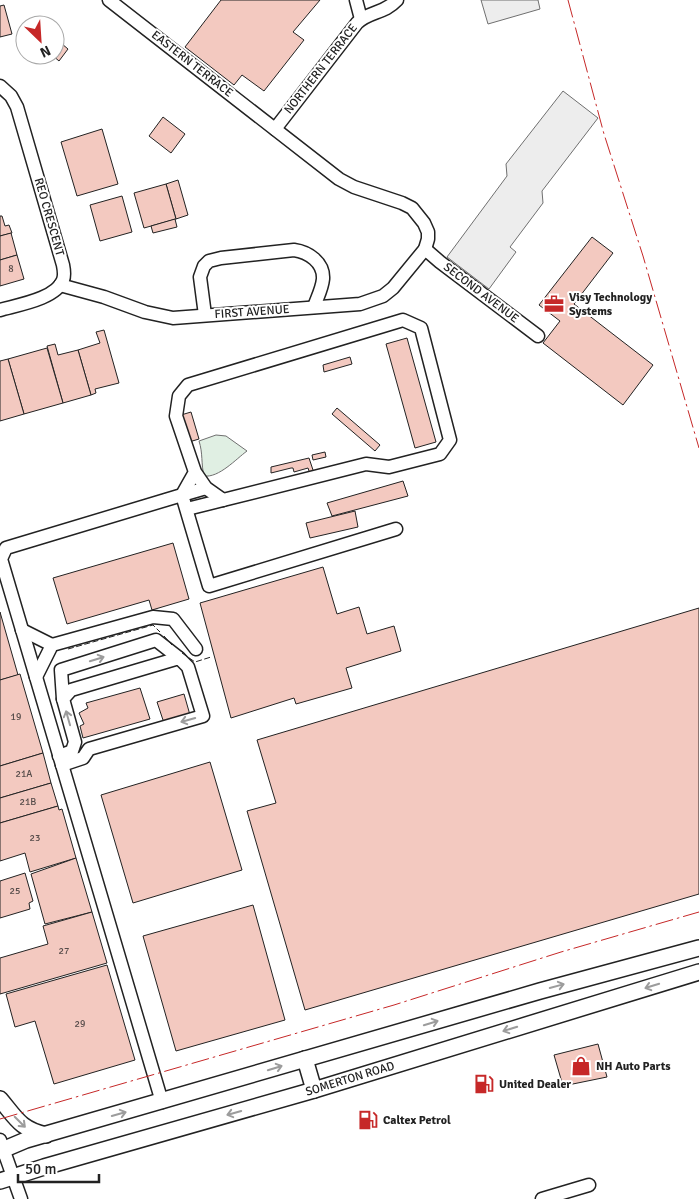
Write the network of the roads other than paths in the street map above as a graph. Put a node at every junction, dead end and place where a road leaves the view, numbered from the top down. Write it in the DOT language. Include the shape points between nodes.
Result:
graph roads {
  1 [pos="109,0"];
  2 [pos="356,0"];
  3 [pos="397,0"];
  4 [pos="361,19"];
  5 [pos="2,87"];
  6 [pos="275,129"];
  7 [pos="425,248"];
  8 [pos="60,285"];
  9 [pos="314,307"];
  10 [pos="0,310"];
  11 [pos="205,315"];
  12 [pos="538,336"];
  13 [pos="195,472"];
  14 [pos="206,488"];
  15 [pos="182,495"];
  16 [pos="223,500"];
  17 [pos="187,509"];
  18 [pos="396,529"];
  19 [pos="22,630"];
  20 [pos="52,646"];
  21 [pos="196,650"];
  22 [pos="179,658"];
  23 [pos="36,676"];
  24 [pos="63,699"];
  25 [pos="60,761"];
  26 [pos="699,948"];
  27 [pos="699,972"];
  28 [pos="305,1059"];
  29 [pos="314,1090"];
  30 [pos="0,1099"];
  31 [pos="162,1102"];
  32 [pos="46,1135"];
  33 [pos="1,1147"];
  34 [pos="7,1179"];
  35 [pos="589,1185"];
  36 [pos="21,1199"];
  37 [pos="542,1199"];
  1 -- 6 [label="street, EASTERN TERRACE"];
  2 -- 4 [label="street"];
  3 -- 4 [label="street, NORTHERN TERRACE" via="384,11"];
  4 -- 6 [label="street, NORTHERN TERRACE"];
  5 -- 8 [label="street, REO CRESCENT" via="17,107 61,256 64,274"];
  6 -- 7 [label="street, EASTERN TERRACE" via="354,187 412,208 428,232"];
  7 -- 9 [label="street, FIRST AVENUE" via="404,276 383,296 360,304"];
  7 -- 12 [label="street, SECOND AVENUE"];
  8 -- 10 [label="street" via="48,295"];
  8 -- 11 [label="street, FIRST AVENUE" via="159,316"];
  9 -- 11 [label="street, FIRST AVENUE"];
  9 -- 11 [label="street" via="323,280 320,268 309,254 294,250 209,262 200,277"];
  13 -- 14 [label="street"];
  13 -- 15 [label="street"];
  13 -- 16 [label="street" via="176,416 179,396 188,384 403,320 421,328 450,440 440,454 389,467 366,464"];
  14 -- 15 [label="street"];
  14 -- 16 [label="street"];
  15 -- 17 [label="street"];
  15 -- 19 [label="street" via="6,548 1,559"];
  16 -- 17 [label="street"];
  17 -- 18 [label="street" via="209,586"];
  19 -- 20 [label="street"];
  19 -- 23 [label="street"];
  20 -- 21 [label="street" via="153,617 173,619"];
  20 -- 23 [label="street"];
  22 -- 24 [label="street" via="72,690"];
  24 -- 22 [label="street, one-way" via="61,670 156,640"];
  22 -- 25 [label="street, one-way" via="188,667 203,716 89,749 83,758"];
  23 -- 25 [label="street"];
  25 -- 24 [label="street, one-way" via="72,751 75,742"];
  25 -- 31 [label="street"];
  28 -- 26 [label="main road, one-way"];
  27 -- 29 [label="main road, SOMERTON ROAD, one-way"];
  28 -- 29 [label="main road"];
  31 -- 28 [label="main road, one-way"];
  29 -- 34 [label="main road, SOMERTON ROAD, one-way"];
  30 -- 32 [label="main road, one-way" via="19,1123"];
  32 -- 31 [label="main road, one-way"];
  32 -- 33 [label="main road"];
  33 -- 34 [label="street"];
  34 -- 36 [label="street"];
  35 -- 37 [label="street"];
}
